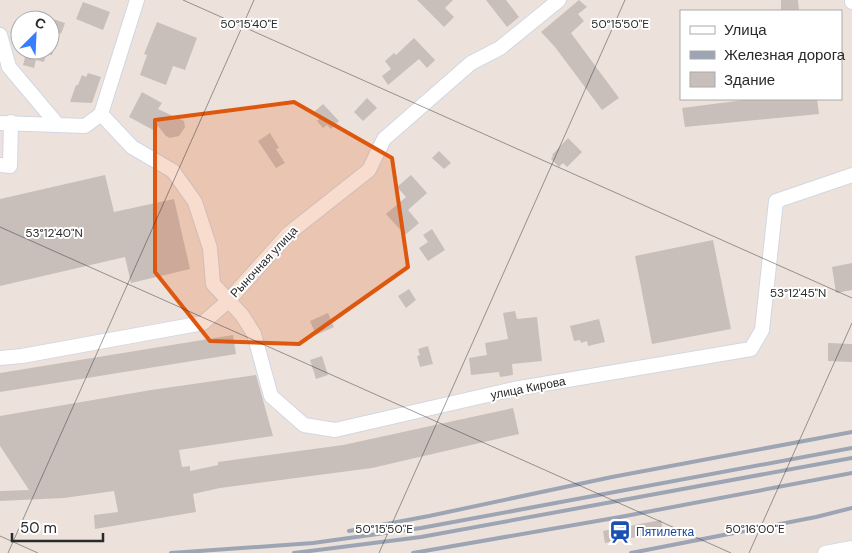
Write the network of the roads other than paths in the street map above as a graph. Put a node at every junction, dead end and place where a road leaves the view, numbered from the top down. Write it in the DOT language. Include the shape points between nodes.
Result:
graph roads {
  1 [pos="137,0"];
  2 [pos="559,0"];
  3 [pos="0,35"];
  4 [pos="101,114"];
  5 [pos="6,122"];
  6 [pos="57,124"];
  7 [pos="0,165"];
  8 [pos="852,175"];
  9 [pos="228,301"];
  10 [pos="0,358"];
  11 [pos="852,548"];
  12 [pos="824,553"];
  1 -- 4 [label="street"];
  2 -- 9 [label="street, Рыночная улица" via="500,48 471,63 384,139 369,170 288,234"];
  3 -- 6 [label="street" via="9,66"];
  4 -- 6 [label="street" via="85,126"];
  4 -- 9 [label="street" via="132,147 173,171 195,202 210,248 213,284"];
  5 -- 6 [label="street"];
  5 -- 7 [label="street" via="10,166"];
  8 -- 9 [label="street, улица Кирова" via="776,201 762,330 751,349 514,389 335,430 304,425 270,396 254,334"];
  9 -- 10 [label="street, Рыночная улица" via="203,323"];
  11 -- 12 [label="street"];
}
